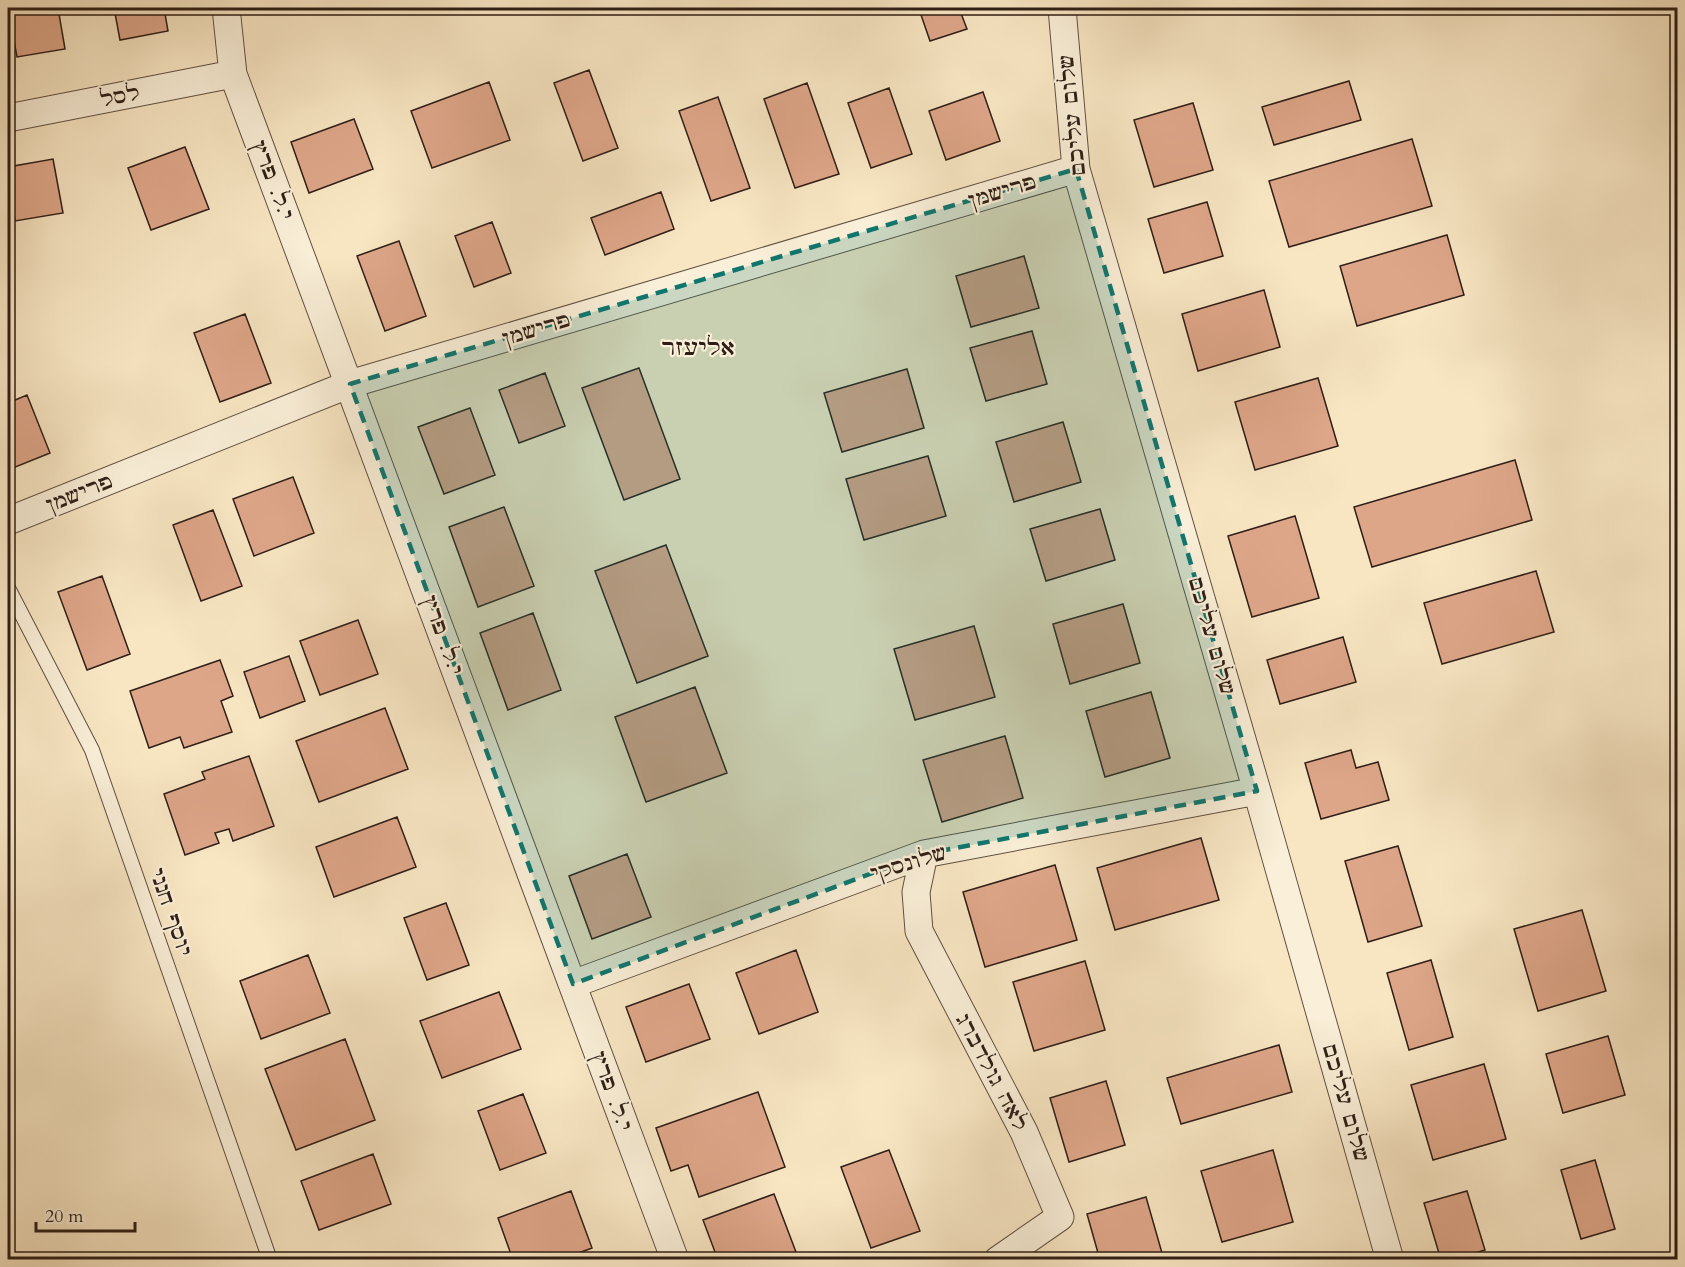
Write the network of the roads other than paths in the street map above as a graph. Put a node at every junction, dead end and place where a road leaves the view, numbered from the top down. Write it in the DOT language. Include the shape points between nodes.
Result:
graph roads {
  1 [pos="226,8"];
  2 [pos="1062,8"];
  3 [pos="233,74"];
  4 [pos="8,118"];
  5 [pos="1076,169"];
  6 [pos="350,384"];
  7 [pos="8,521"];
  8 [pos="8,588"];
  9 [pos="1257,791"];
  10 [pos="924,854"];
  11 [pos="573,984"];
  12 [pos="270,1260"];
  13 [pos="675,1260"];
  14 [pos="998,1260"];
  15 [pos="1390,1260"];
  1 -- 3 [label="street, י.ל. פרץ"];
  2 -- 5 [label="street, שלום עליכם"];
  3 -- 4 [label="street, לסל"];
  3 -- 6 [label="street, י.ל. פרץ"];
  5 -- 6 [label="street, פרישמן"];
  5 -- 9 [label="street, שלום עליכם"];
  6 -- 7 [label="street, פרישמן"];
  6 -- 11 [label="street, י.ל. פרץ"];
  8 -- 12 [label="lane, יוסף חנני" via="93,750"];
  9 -- 10 [label="street, שלונסקי"];
  9 -- 15 [label="street, שלום עליכם"];
  10 -- 11 [label="street, שלונסקי"];
  10 -- 14 [label="street, לאה גולדברג" via="916,892 919,931 1024,1132 1060,1217"];
  11 -- 13 [label="street, י.ל. פרץ"];
}
